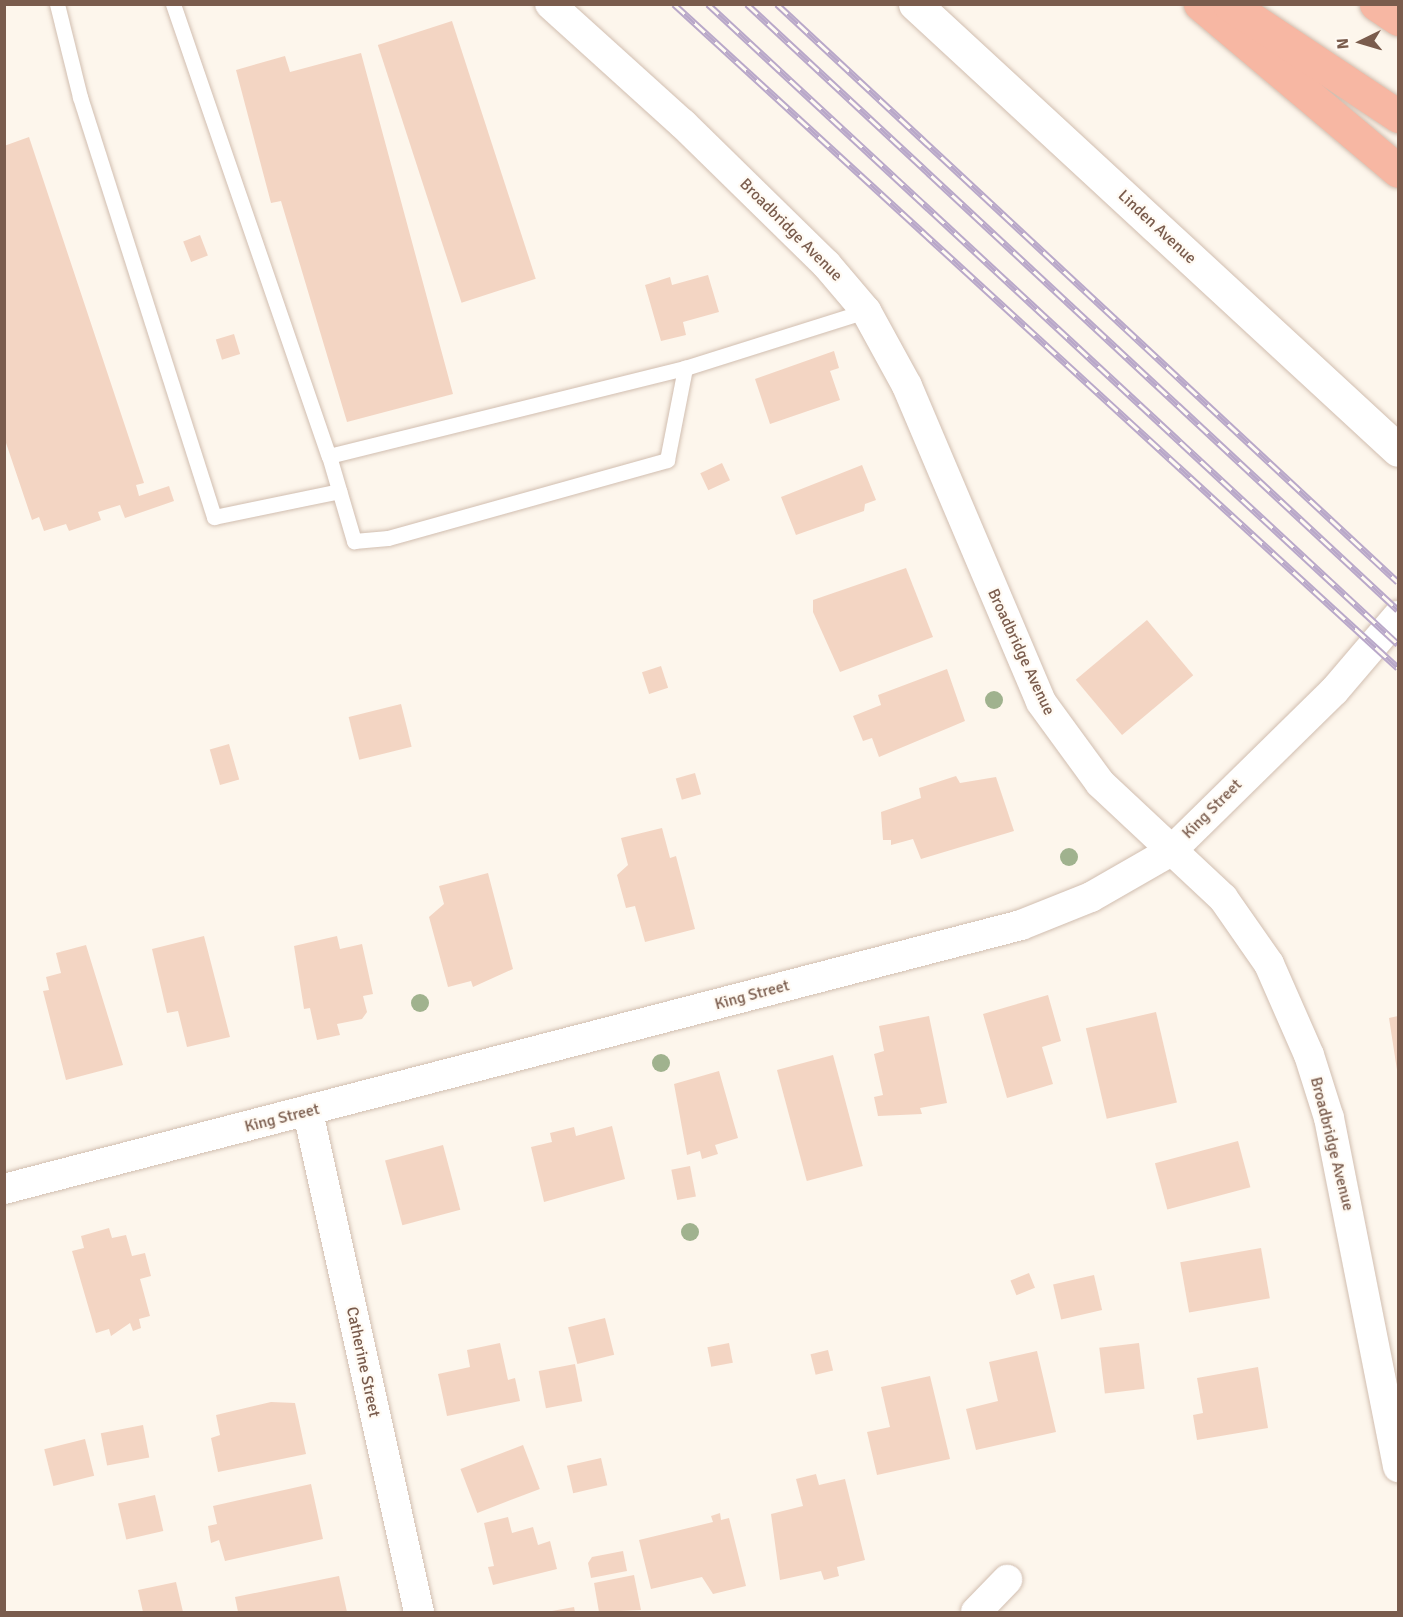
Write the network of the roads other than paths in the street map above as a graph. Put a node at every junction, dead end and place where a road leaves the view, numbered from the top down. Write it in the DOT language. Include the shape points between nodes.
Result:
graph roads {
  1 [pos="57,4"];
  2 [pos="173,4"];
  3 [pos="550,4"];
  4 [pos="915,4"];
  5 [pos="1200,4"];
  6 [pos="1229,4"];
  7 [pos="1376,4"];
  8 [pos="1398,19"];
  9 [pos="1398,116"];
  10 [pos="1398,171"];
  11 [pos="866,310"];
  12 [pos="685,368"];
  13 [pos="1398,450"];
  14 [pos="329,456"];
  15 [pos="339,491"];
  16 [pos="1398,616"];
  17 [pos="1171,851"];
  18 [pos="308,1112"];
  19 [pos="4,1189"];
  20 [pos="1398,1467"];
  21 [pos="1007,1580"];
  22 [pos="419,1612"];
  23 [pos="976,1612"];
  1 -- 15 [label="lane" via="80,97 214,517"];
  2 -- 14 [label="lane"];
  3 -- 11 [label="street, Broadbridge Avenue" via="683,123"];
  4 -- 13 [label="street, Linden Avenue"];
  5 -- 10 [label="highway"];
  6 -- 9 [label="highway"];
  7 -- 8 [label="highway"];
  11 -- 12 [label="lane"];
  11 -- 17 [label="street, Broadbridge Avenue" via="908,386 1041,702 1100,783"];
  12 -- 14 [label="lane"];
  12 -- 15 [label="lane" via="667,460 388,538 354,541"];
  14 -- 15 [label="lane"];
  16 -- 17 [label="street, King Street" via="1334,691"];
  17 -- 18 [label="street, King Street" via="1091,897 1020,925"];
  17 -- 20 [label="street, Broadbridge Avenue" via="1246,928 1269,964 1309,1055 1329,1118"];
  18 -- 19 [label="street, King Street"];
  18 -- 22 [label="street, Catherine Street"];
  21 -- 23 [label="street"];
}
